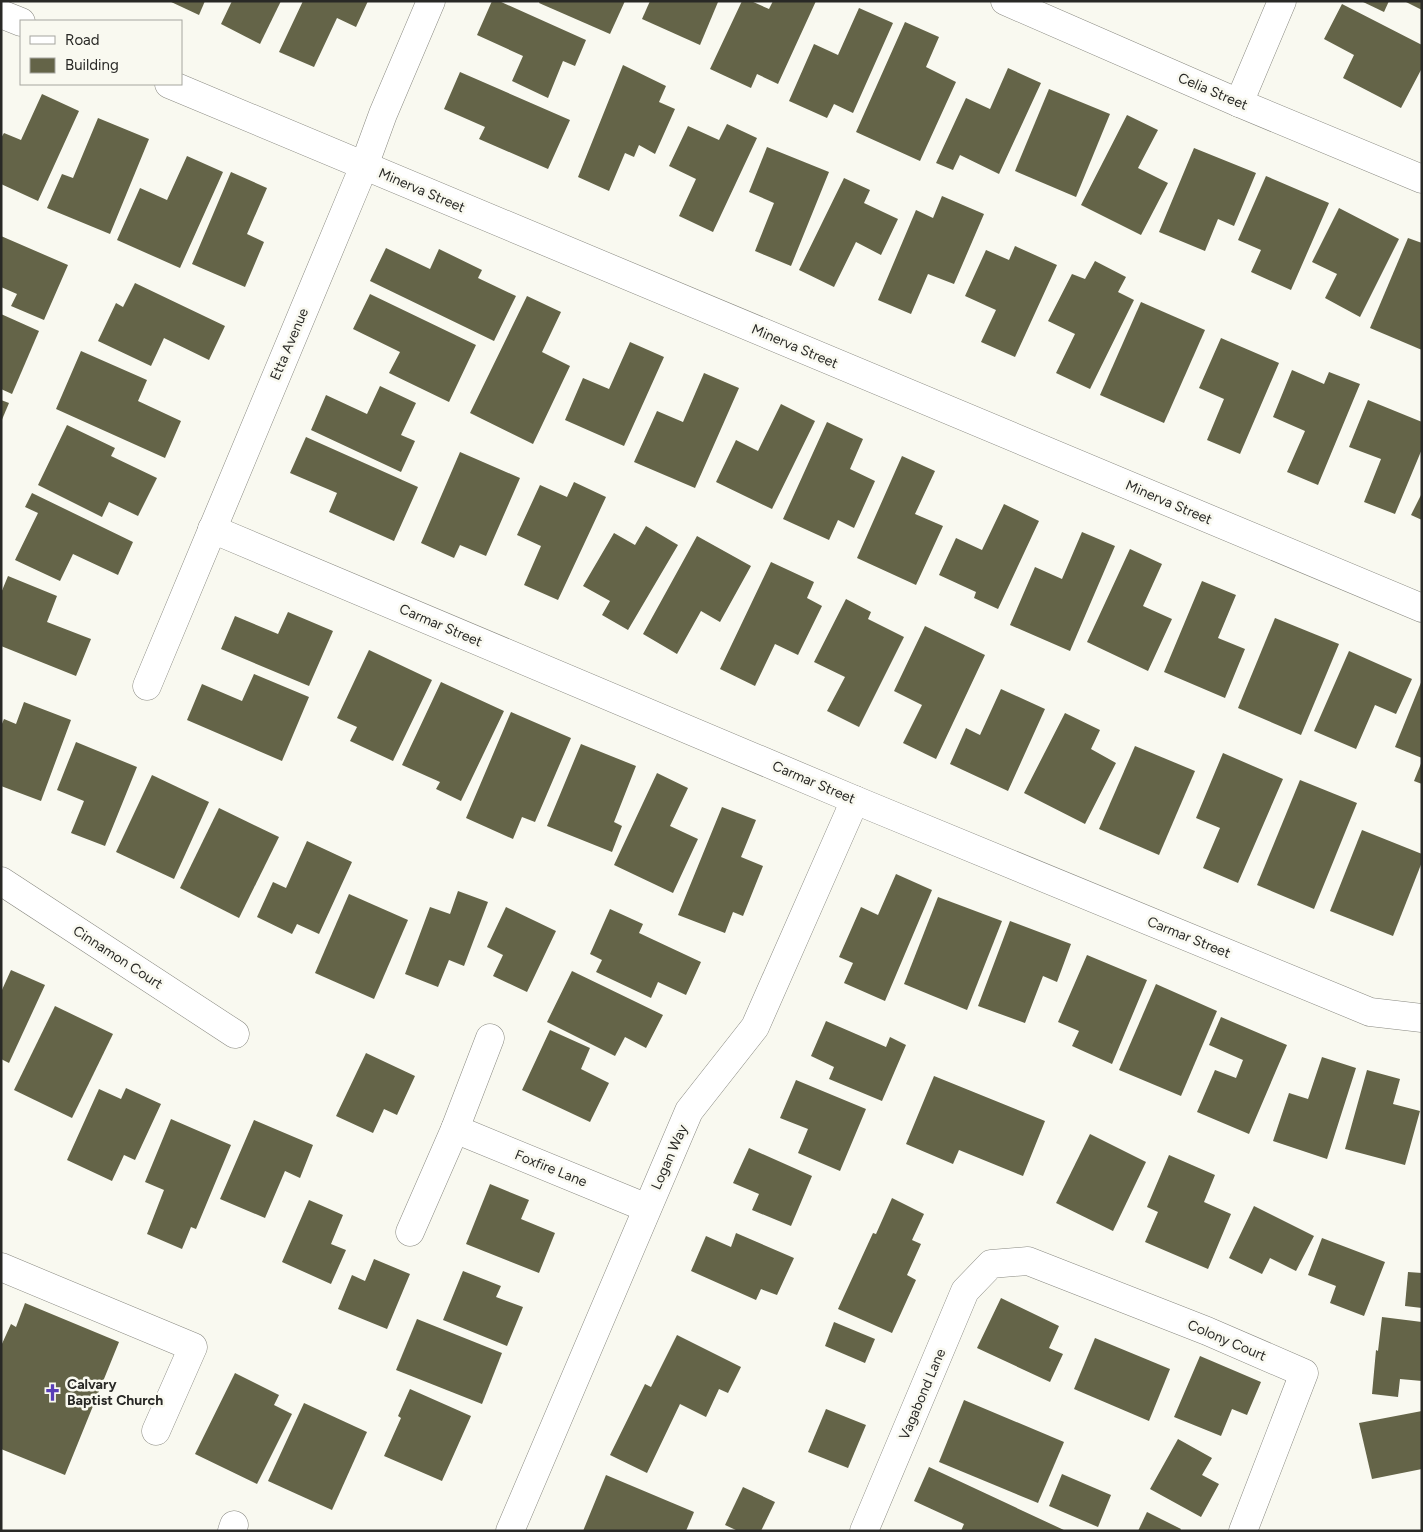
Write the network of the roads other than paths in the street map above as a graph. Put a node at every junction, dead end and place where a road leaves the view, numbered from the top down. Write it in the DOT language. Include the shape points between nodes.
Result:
graph roads {
  1 [pos="431,1"];
  2 [pos="1005,1"];
  3 [pos="1282,1"];
  4 [pos="1,14"];
  5 [pos="20,22"];
  6 [pos="171,85"];
  7 [pos="1239,103"];
  8 [pos="364,166"];
  9 [pos="1422,179"];
  10 [pos="212,529"];
  11 [pos="1422,608"];
  12 [pos="147,686"];
  13 [pos="855,800"];
  14 [pos="1,881"];
  15 [pos="1422,1018"];
  16 [pos="235,1034"];
  17 [pos="490,1038"];
  18 [pos="455,1129"];
  19 [pos="646,1208"];
  20 [pos="410,1232"];
  21 [pos="991,1264"];
  22 [pos="1,1267"];
  23 [pos="156,1431"];
  24 [pos="510,1531"];
  25 [pos="864,1531"];
  26 [pos="1243,1531"];
  1 -- 8 [label="street, Etta Avenue"];
  2 -- 7 [label="street, Celia Street"];
  3 -- 7 [label="street"];
  4 -- 5 [label="street"];
  6 -- 8 [label="street, Minerva Street"];
  7 -- 9 [label="street, Celia Street"];
  8 -- 10 [label="street, Etta Avenue"];
  8 -- 11 [label="street, Minerva Street"];
  10 -- 12 [label="street, Etta Avenue"];
  10 -- 13 [label="street, Carmar Street"];
  13 -- 15 [label="street, Carmar Street" via="1370,1012"];
  13 -- 19 [label="street, Logan Way" via="755,1027 689,1111"];
  14 -- 16 [label="street, Cinnamon Court"];
  17 -- 18 [label="street"];
  18 -- 19 [label="street, Foxfire Lane"];
  18 -- 20 [label="street"];
  19 -- 24 [label="street, Logan Way"];
  21 -- 25 [label="street, Vagabond Lane" via="965,1291"];
  21 -- 26 [label="street, Colony Court" via="1028,1262 1208,1331 1304,1373"];
  22 -- 23 [label="street" via="193,1348"];
}
